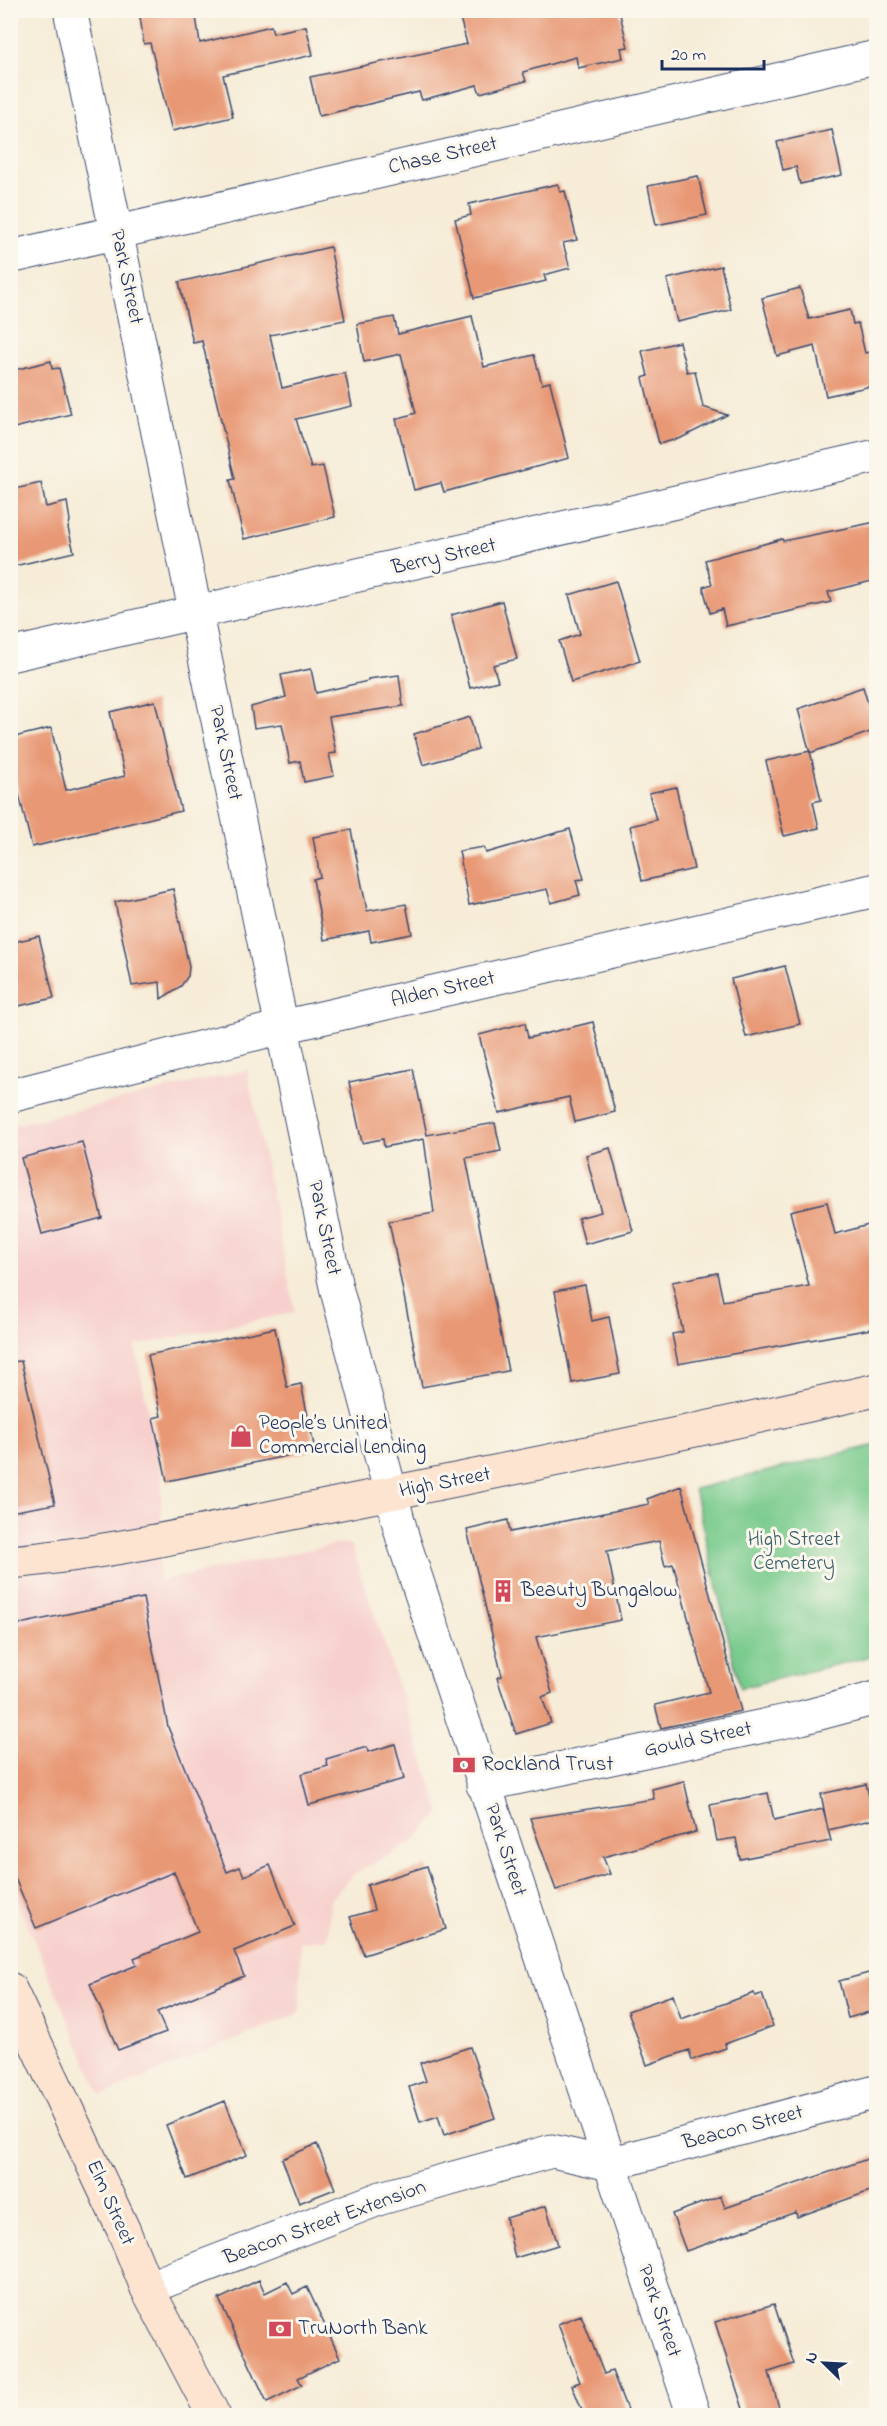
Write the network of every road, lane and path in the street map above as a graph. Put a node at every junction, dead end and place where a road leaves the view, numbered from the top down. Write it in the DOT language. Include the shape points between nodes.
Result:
graph roads {
  1 [pos="70,10"];
  2 [pos="876,57"];
  3 [pos="116,231"];
  4 [pos="10,257"];
  5 [pos="876,456"];
  6 [pos="196,615"];
  7 [pos="10,655"];
  8 [pos="876,890"];
  9 [pos="282,1027"];
  10 [pos="10,1096"];
  11 [pos="876,1390"];
  12 [pos="391,1493"];
  13 [pos="10,1562"];
  14 [pos="876,1698"];
  15 [pos="483,1785"];
  16 [pos="10,1989"];
  17 [pos="876,2092"];
  18 [pos="610,2164"];
  19 [pos="147,2288"];
  20 [pos="214,2415"];
  21 [pos="694,2415"];
  1 -- 3 [label="street, Park Street"];
  2 -- 3 [label="street, Chase Street"];
  3 -- 4 [label="street, Chase Street"];
  3 -- 6 [label="street, Park Street"];
  5 -- 6 [label="street, Berry Street"];
  6 -- 7 [label="street, Berry Street"];
  6 -- 9 [label="street, Park Street"];
  8 -- 9 [label="street, Alden Street"];
  9 -- 10 [label="street, Alden Street"];
  9 -- 12 [label="street, Park Street" via="336,1287"];
  11 -- 12 [label="main road, High Street" via="622,1448"];
  12 -- 13 [label="main road, High Street" via="73,1556"];
  12 -- 15 [label="street, Park Street"];
  14 -- 15 [label="street, Gould Street" via="801,1718"];
  15 -- 18 [label="street, Park Street"];
  16 -- 19 [label="main road, Elm Street"];
  17 -- 18 [label="street, Beacon Street"];
  18 -- 19 [label="street, Beacon Street Extension" via="552,2151 381,2198"];
  18 -- 21 [label="street, Park Street"];
  19 -- 20 [label="main road, Elm Street"];
}
